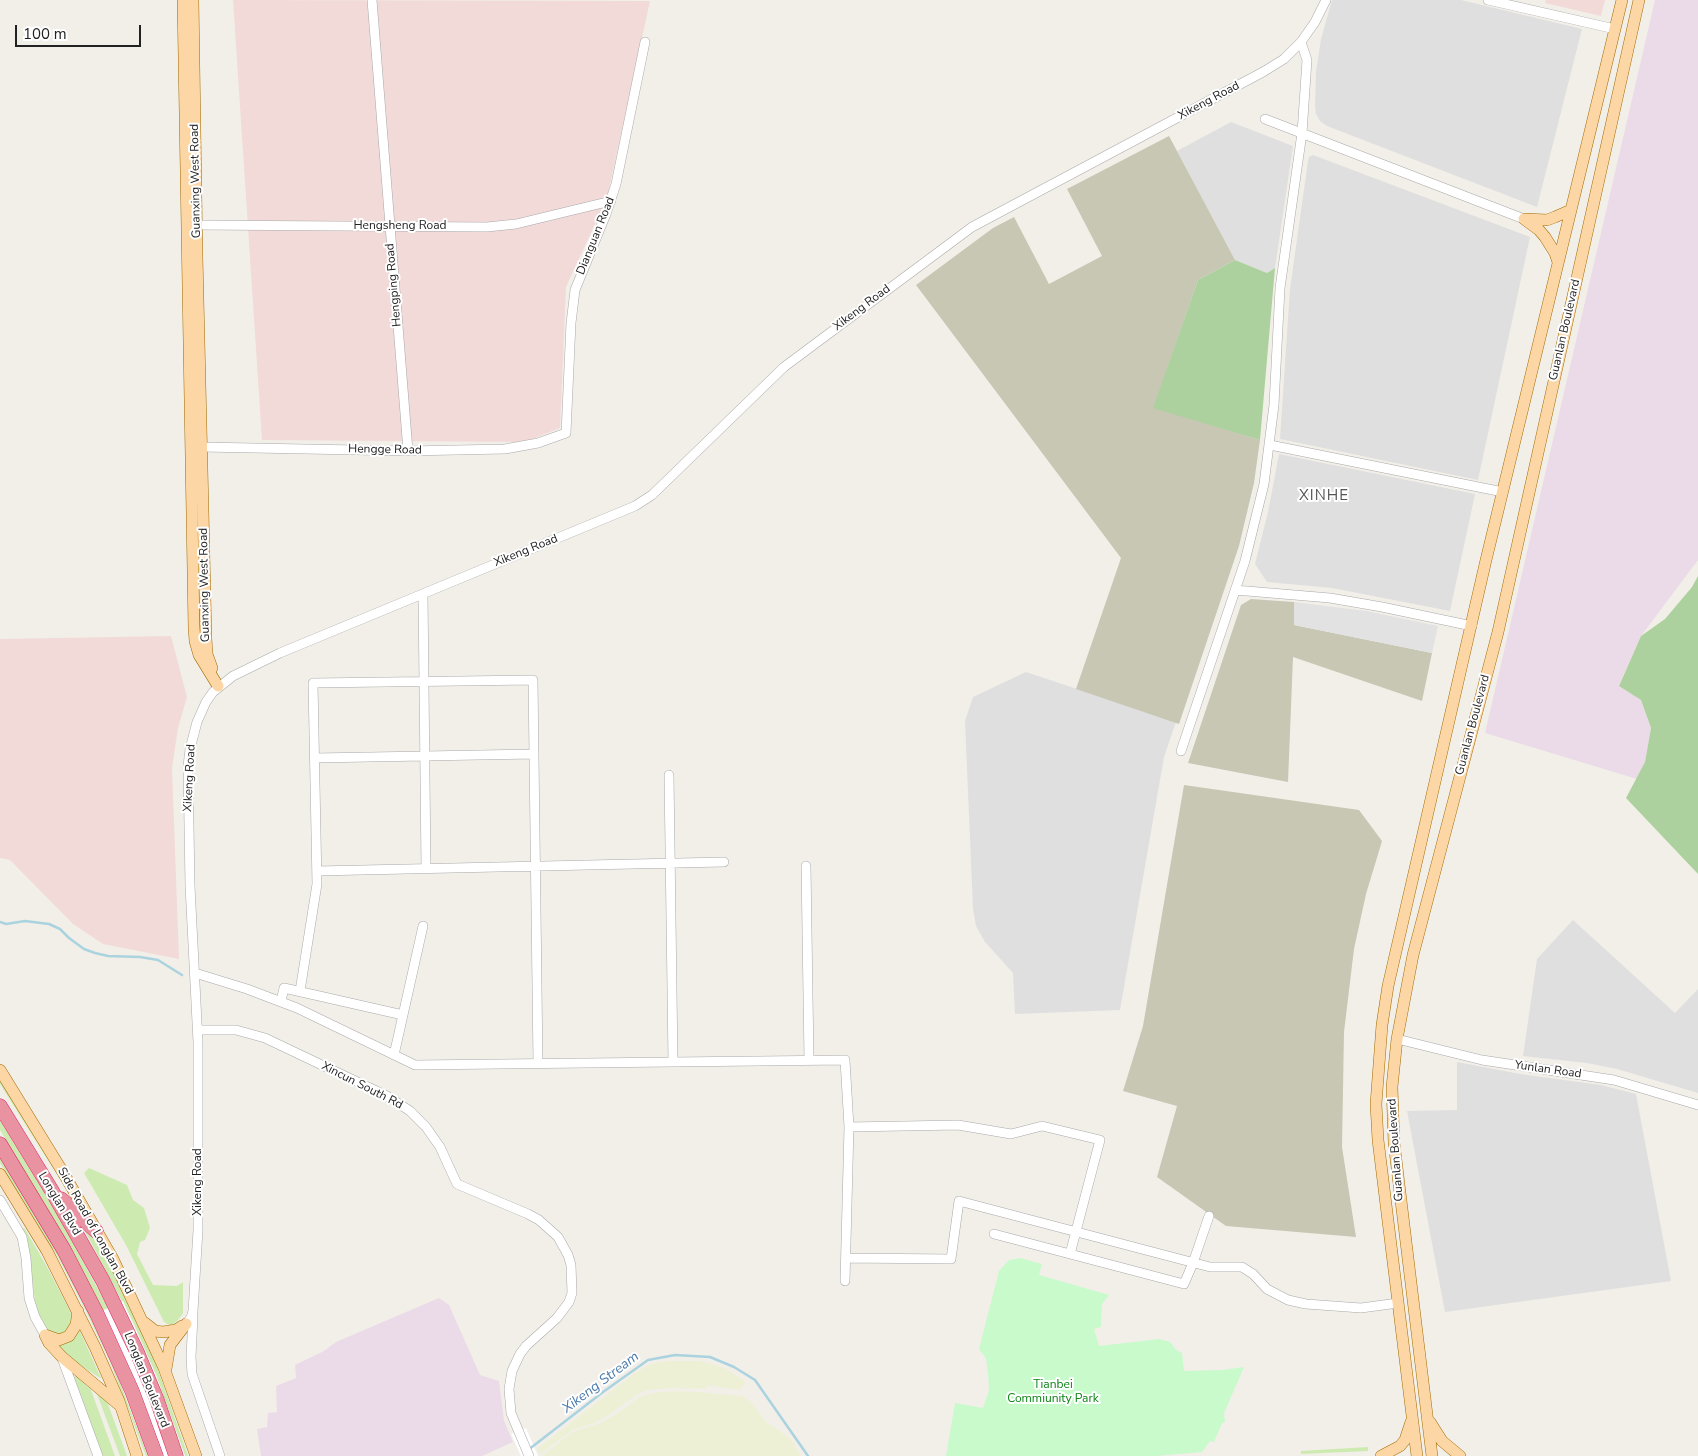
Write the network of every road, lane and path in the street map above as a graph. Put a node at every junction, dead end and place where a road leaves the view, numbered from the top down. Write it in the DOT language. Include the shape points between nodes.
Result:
graph roads {
  1 [pos="184,0"];
  2 [pos="193,0"];
  3 [pos="372,0"];
  4 [pos="1326,0"];
  5 [pos="1488,0"];
  6 [pos="1622,0"];
  7 [pos="1639,0"];
  8 [pos="1615,29"];
  9 [pos="645,42"];
  10 [pos="1301,42"];
  11 [pos="1265,119"];
  12 [pos="1302,133"];
  13 [pos="610,201"];
  14 [pos="1571,210"];
  15 [pos="1524,219"];
  16 [pos="192,225"];
  17 [pos="389,226"];
  18 [pos="1558,262"];
  19 [pos="566,433"];
  20 [pos="1270,445"];
  21 [pos="202,447"];
  22 [pos="408,451"];
  23 [pos="1503,492"];
  24 [pos="1235,590"];
  25 [pos="423,594"];
  26 [pos="1472,626"];
  27 [pos="424,681"];
  28 [pos="218,686"];
  29 [pos="1181,751"];
  30 [pos="534,754"];
  31 [pos="425,756"];
  32 [pos="315,758"];
  33 [pos="669,775"];
  34 [pos="724,862"];
  35 [pos="671,863"];
  36 [pos="535,866"];
  37 [pos="806,866"];
  38 [pos="426,868"];
  39 [pos="317,871"];
  40 [pos="423,926"];
  41 [pos="195,973"];
  42 [pos="300,991"];
  43 [pos="281,1001"];
  44 [pos="403,1015"];
  45 [pos="198,1030"];
  46 [pos="1397,1039"];
  47 [pos="394,1054"];
  48 [pos="809,1060"];
  49 [pos="673,1062"];
  50 [pos="538,1063"];
  51 [pos="0,1070"];
  52 [pos="1698,1104"];
  53 [pos="0,1106"];
  54 [pos="849,1127"];
  55 [pos="0,1144"];
  56 [pos="0,1174"];
  57 [pos="52,1191"];
  58 [pos="0,1200"];
  59 [pos="1209,1216"];
  60 [pos="96,1230"];
  61 [pos="1076,1232"];
  62 [pos="994,1234"];
  63 [pos="1070,1254"];
  64 [pos="846,1258"];
  65 [pos="1193,1263"];
  66 [pos="845,1281"];
  67 [pos="1398,1304"];
  68 [pos="115,1305"];
  69 [pos="78,1311"];
  70 [pos="193,1311"];
  71 [pos="97,1314"];
  72 [pos="145,1323"];
  73 [pos="186,1324"];
  74 [pos="45,1335"];
  75 [pos="62,1357"];
  76 [pos="168,1379"];
  77 [pos="121,1407"];
  78 [pos="1412,1413"];
  79 [pos="1427,1415"];
  80 [pos="98,1456"];
  81 [pos="137,1456"];
  82 [pos="156,1456"];
  83 [pos="176,1456"];
  84 [pos="196,1456"];
  85 [pos="220,1456"];
  86 [pos="529,1456"];
  87 [pos="1381,1456"];
  88 [pos="1418,1456"];
  89 [pos="1432,1456"];
  90 [pos="1460,1456"];
  1 -- 16 [label="main road, Guanxing West Road"];
  2 -- 16 [label="main road, Guanxing West Road"];
  3 -- 17 [label="street, Hengping Road"];
  4 -- 10 [label="street, Xikeng Road"];
  5 -- 8 [label="street"];
  6 -- 8 [label="main road, Guanlan Boulevard"];
  7 -- 46 [label="main road, Guanlan Boulevard" via="1498,632 1413,955"];
  8 -- 14 [label="main road, Guanlan Boulevard"];
  9 -- 13 [label="street, Dianguan Road"];
  10 -- 12 [label="street" via="1307,60"];
  10 -- 25 [label="street, Xikeng Road" via="1284,59 1263,72 972,227 784,367 652,495 635,506"];
  11 -- 12 [label="street"];
  12 -- 15 [label="street"];
  12 -- 20 [label="street" via="1280,288"];
  13 -- 17 [label="street, Hengsheng Road" via="502,226"];
  13 -- 19 [label="street, Dianguan Road" via="575,290"];
  14 -- 15 [label="main road" via="1547,220"];
  14 -- 18 [label="main road, Guanlan Boulevard"];
  15 -- 18 [label="main road" via="1545,237"];
  16 -- 17 [label="street, Hengsheng Road"];
  16 -- 21 [label="main road, Guanxing West Road"];
  16 -- 28 [label="main road, Guanxing West Road" via="194,628 199,655"];
  17 -- 22 [label="street, Hengping Road"];
  18 -- 23 [label="main road, Guanlan Boulevard"];
  19 -- 22 [label="street, Hengge Road" via="538,443 505,449"];
  20 -- 23 [label="street"];
  20 -- 24 [label="street" via="1258,510"];
  21 -- 22 [label="street, Hengge Road"];
  21 -- 28 [label="main road, Guanxing West Road" via="207,648"];
  23 -- 26 [label="main road, Guanlan Boulevard"];
  24 -- 26 [label="street" via="1330,598"];
  24 -- 29 [label="street"];
  25 -- 27 [label="street"];
  25 -- 28 [label="street, Xikeng Road" via="280,653"];
  26 -- 67 [label="main road, Guanlan Boulevard" via="1382,1025 1376,1104 1378,1140"];
  27 -- 30 [label="street" via="533,680"];
  27 -- 31 [label="street"];
  27 -- 32 [label="street" via="313,682"];
  28 -- 41 [label="street, Xikeng Road" via="197,722 188,766"];
  30 -- 31 [label="street"];
  30 -- 36 [label="street"];
  31 -- 32 [label="street"];
  31 -- 38 [label="street"];
  32 -- 39 [label="street"];
  33 -- 35 [label="street"];
  34 -- 35 [label="street"];
  35 -- 36 [label="street"];
  35 -- 49 [label="street"];
  36 -- 38 [label="street"];
  36 -- 50 [label="street"];
  37 -- 48 [label="street"];
  38 -- 39 [label="street"];
  39 -- 42 [label="street"];
  40 -- 44 [label="street"];
  41 -- 43 [label="street"];
  41 -- 45 [label="street, Xikeng Road"];
  42 -- 43 [label="street" via="284,988"];
  42 -- 44 [label="street"];
  43 -- 47 [label="street"];
  44 -- 47 [label="street"];
  45 -- 70 [label="street, Xikeng Road" via="198,1230"];
  45 -- 86 [label="street, Xincun South Rd" via="236,1030 265,1038 387,1096 410,1111 426,1127 440,1147 456,1184 528,1214 558,1237 571,1265 572,1293 564,1309 526,1346 516,1362 510,1382 512,1413"];
  46 -- 52 [label="street, Yunlan Road" via="1482,1060 1614,1080"];
  46 -- 79 [label="main road, Guanlan Boulevard" via="1392,1087 1394,1143"];
  47 -- 50 [label="street" via="415,1065"];
  48 -- 49 [label="street"];
  48 -- 54 [label="street" via="845,1060"];
  49 -- 50 [label="street"];
  51 -- 60 [label="main road, Side Road of Longlan Blvd"];
  53 -- 57 [label="highway, Longlan Blvd"];
  54 -- 61 [label="street" via="958,1125 1011,1134 1042,1126 1100,1140"];
  54 -- 64 [label="street"];
  55 -- 71 [label="highway, Longlan Blvd" via="64,1250"];
  56 -- 69 [label="main road" via="47,1251"];
  57 -- 60 [label="highway"];
  57 -- 68 [label="highway, Longlan Blvd"];
  58 -- 74 [label="street" via="22,1237 29,1298"];
  59 -- 65 [label="street"];
  60 -- 72 [label="main road, Side Road of Longlan Blvd"];
  61 -- 63 [label="street"];
  61 -- 64 [label="street" via="959,1201 951,1259"];
  61 -- 65 [label="street"];
  62 -- 63 [label="street"];
  63 -- 65 [label="street" via="1184,1284"];
  64 -- 66 [label="street"];
  65 -- 67 [label="street" via="1242,1268 1254,1274 1267,1289 1288,1300 1306,1304 1362,1308"];
  67 -- 78 [label="main road, Guanlan Boulevard"];
  68 -- 83 [label="highway, Longlan Boulevard" via="157,1400"];
  69 -- 74 [label="main road" via="76,1325 69,1336 60,1340"];
  69 -- 77 [label="main road"];
  70 -- 73 [label="street, Xikeng Road"];
  70 -- 85 [label="street" via="192,1374"];
  71 -- 82 [label="highway, Longlan Boulevard" via="132,1390"];
  72 -- 73 [label="main road" via="151,1329 163,1332"];
  72 -- 76 [label="main road, Side Road of Longlan Blvd"];
  73 -- 76 [label="main road" via="168,1351"];
  74 -- 75 [label="main road"];
  75 -- 77 [label="main road"];
  75 -- 80 [label="street"];
  76 -- 84 [label="main road, Side Road of Longlan Blvd"];
  77 -- 81 [label="main road"];
  78 -- 87 [label="main road" via="1405,1440"];
  78 -- 88 [label="main road, Guanlan Boulevard"];
  79 -- 89 [label="main road, Guanlan Boulevard"];
  79 -- 90 [label="main road" via="1442,1441"];
}
